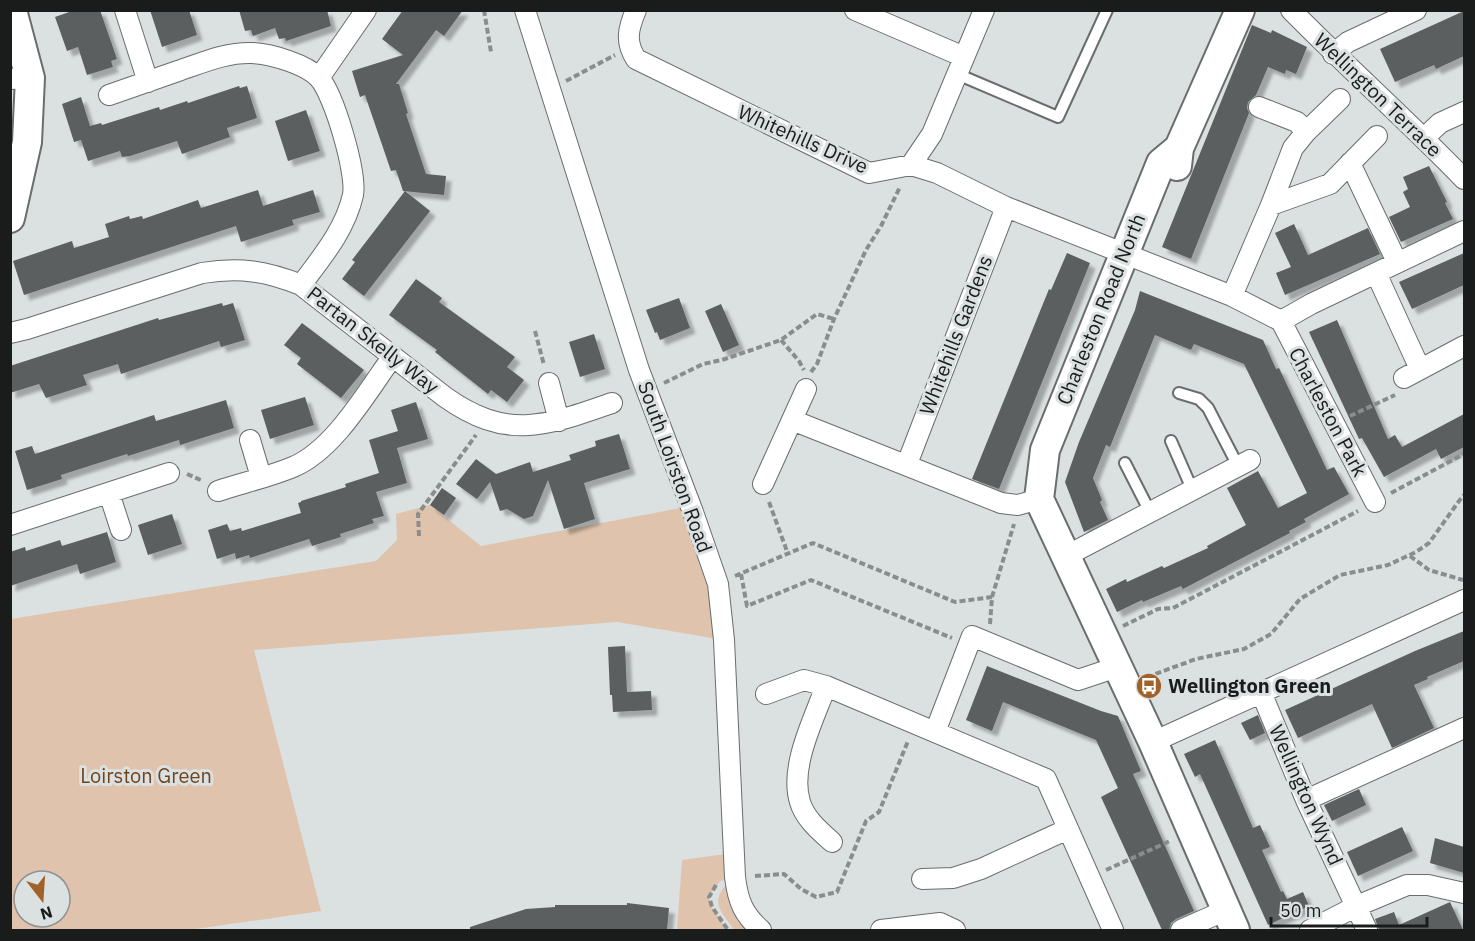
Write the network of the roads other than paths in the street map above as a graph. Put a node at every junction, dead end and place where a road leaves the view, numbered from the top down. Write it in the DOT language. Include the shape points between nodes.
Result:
graph roads {
  1 [pos="12,10"];
  2 [pos="125,10"];
  3 [pos="366,10"];
  4 [pos="525,10"];
  5 [pos="636,10"];
  6 [pos="855,10"];
  7 [pos="984,10"];
  8 [pos="1107,10"];
  9 [pos="1240,10"];
  10 [pos="1291,10"];
  11 [pos="1416,10"];
  12 [pos="1333,54"];
  13 [pos="961,66"];
  14 [pos="319,78"];
  15 [pos="20,79"];
  16 [pos="148,82"];
  17 [pos="109,95"];
  18 [pos="1340,99"];
  19 [pos="1260,107"];
  20 [pos="1464,112"];
  21 [pos="1306,132"];
  22 [pos="1377,136"];
  23 [pos="1424,138"];
  24 [pos="1350,163"];
  25 [pos="911,165"];
  26 [pos="1464,178"];
  27 [pos="1271,206"];
  28 [pos="1006,207"];
  29 [pos="10,218"];
  30 [pos="1464,231"];
  31 [pos="1132,255"];
  32 [pos="1397,262"];
  33 [pos="1376,273"];
  34 [pos="302,285"];
  35 [pos="1232,296"];
  36 [pos="1281,321"];
  37 [pos="10,333"];
  38 [pos="1464,346"];
  39 [pos="393,356"];
  40 [pos="549,383"];
  41 [pos="807,389"];
  42 [pos="1179,393"];
  43 [pos="612,403"];
  44 [pos="792,420"];
  45 [pos="559,421"];
  46 [pos="250,440"];
  47 [pos="1171,441"];
  48 [pos="1244,463"];
  49 [pos="907,464"];
  50 [pos="1125,464"];
  51 [pos="169,473"];
  52 [pos="261,477"];
  53 [pos="763,484"];
  54 [pos="1192,489"];
  55 [pos="218,491"];
  56 [pos="109,493"];
  57 [pos="1033,495"];
  58 [pos="1375,502"];
  59 [pos="1150,512"];
  60 [pos="10,525"];
  61 [pos="121,530"];
  62 [pos="1066,556"];
  63 [pos="1464,600"];
  64 [pos="1122,677"];
  65 [pos="826,686"];
  66 [pos="1261,692"];
  67 [pos="766,694"];
  68 [pos="1464,728"];
  69 [pos="935,732"];
  70 [pos="1153,742"];
  71 [pos="1306,800"];
  72 [pos="1068,829"];
  73 [pos="832,842"];
  74 [pos="921,879"];
  75 [pos="1464,893"];
  76 [pos="1357,906"];
  77 [pos="1231,920"];
  78 [pos="761,930"];
  79 [pos="881,930"];
  80 [pos="955,930"];
  81 [pos="1113,930"];
  82 [pos="1181,930"];
  83 [pos="1310,930"];
  84 [pos="1367,930"];
  1 -- 15 [label="street"];
  2 -- 16 [label="street"];
  3 -- 14 [label="street"];
  4 -- 78 [label="street, South Loirston Road" via="647,391 718,584 735,877 738,898 748,920"];
  5 -- 25 [label="street, Whitehills Drive" via="628,34 629,47 636,59 650,68 869,173"];
  6 -- 13 [label="street"];
  7 -- 13 [label="street"];
  8 -- 13 [label="lane" via="1058,117"];
  9 -- 31 [label="street, Charleston Road North" via="1179,148 1176,180"];
  10 -- 12 [label="street, Wellington Terrace"];
  11 -- 12 [label="street" via="1348,42"];
  12 -- 23 [label="street, Wellington Terrace"];
  13 -- 25 [label="street" via="932,134"];
  14 -- 16 [label="street" via="277,56 252,53 228,54"];
  14 -- 34 [label="street" via="348,152 353,194 340,230"];
  15 -- 29 [label="street" via="27,142"];
  16 -- 17 [label="street"];
  18 -- 21 [label="street"];
  19 -- 21 [label="street" via="1297,122"];
  20 -- 23 [label="street" via="1440,123"];
  21 -- 27 [label="street" via="1293,148"];
  22 -- 24 [label="street"];
  23 -- 26 [label="street, Wellington Terrace"];
  24 -- 27 [label="street" via="1330,184"];
  24 -- 32 [label="street"];
  25 -- 28 [label="street, Whitehills Drive" via="938,173"];
  27 -- 35 [label="street"];
  28 -- 31 [label="street, Whitehills Drive"];
  28 -- 49 [label="street, Whitehills Gardens"];
  30 -- 32 [label="street"];
  31 -- 35 [label="street"];
  31 -- 57 [label="street, Charleston Road North" via="1062,458"];
  32 -- 33 [label="street"];
  33 -- 36 [label="street"];
  33 -- 38 [label="street" via="1412,374"];
  34 -- 37 [label="street, Partan Skelly Way" via="275,274 219,270"];
  34 -- 39 [label="street, Partan Skelly Way"];
  35 -- 36 [label="street"];
  36 -- 58 [label="street, Charleston Park"];
  39 -- 45 [label="street, Partan Skelly Way" via="466,411 492,423 526,426"];
  39 -- 52 [label="street" via="332,439 294,467"];
  40 -- 45 [label="street"];
  41 -- 44 [label="street"];
  42 -- 48 [label="lane" via="1199,399 1208,408"];
  43 -- 45 [label="street, Partan Skelly Way"];
  44 -- 49 [label="street"];
  44 -- 53 [label="street"];
  46 -- 52 [label="street"];
  47 -- 54 [label="lane"];
  48 -- 54 [label="street"];
  49 -- 57 [label="street" via="1001,504"];
  50 -- 59 [label="lane"];
  51 -- 56 [label="street"];
  52 -- 55 [label="street"];
  54 -- 59 [label="street"];
  56 -- 60 [label="street"];
  56 -- 61 [label="street"];
  57 -- 62 [label="street"];
  59 -- 62 [label="street"];
  62 -- 64 [label="street"];
  63 -- 66 [label="street"];
  64 -- 69 [label="street" via="1078,680 972,636"];
  64 -- 70 [label="street"];
  65 -- 67 [label="street" via="804,680"];
  65 -- 69 [label="street"];
  65 -- 73 [label="street" via="799,762 797,783 800,803 813,825"];
  66 -- 70 [label="street"];
  66 -- 71 [label="street, Wellington Wynd"];
  68 -- 71 [label="street"];
  69 -- 72 [label="street" via="1046,779"];
  70 -- 77 [label="street"];
  71 -- 76 [label="street, Wellington Wynd"];
  72 -- 74 [label="street" via="972,872 953,878"];
  72 -- 81 [label="street"];
  75 -- 76 [label="street" via="1407,885"];
  76 -- 83 [label="street"];
  76 -- 84 [label="street, Wellington Wynd"];
  77 -- 82 [label="street"];
  79 -- 80 [label="street" via="940,923"];
}
